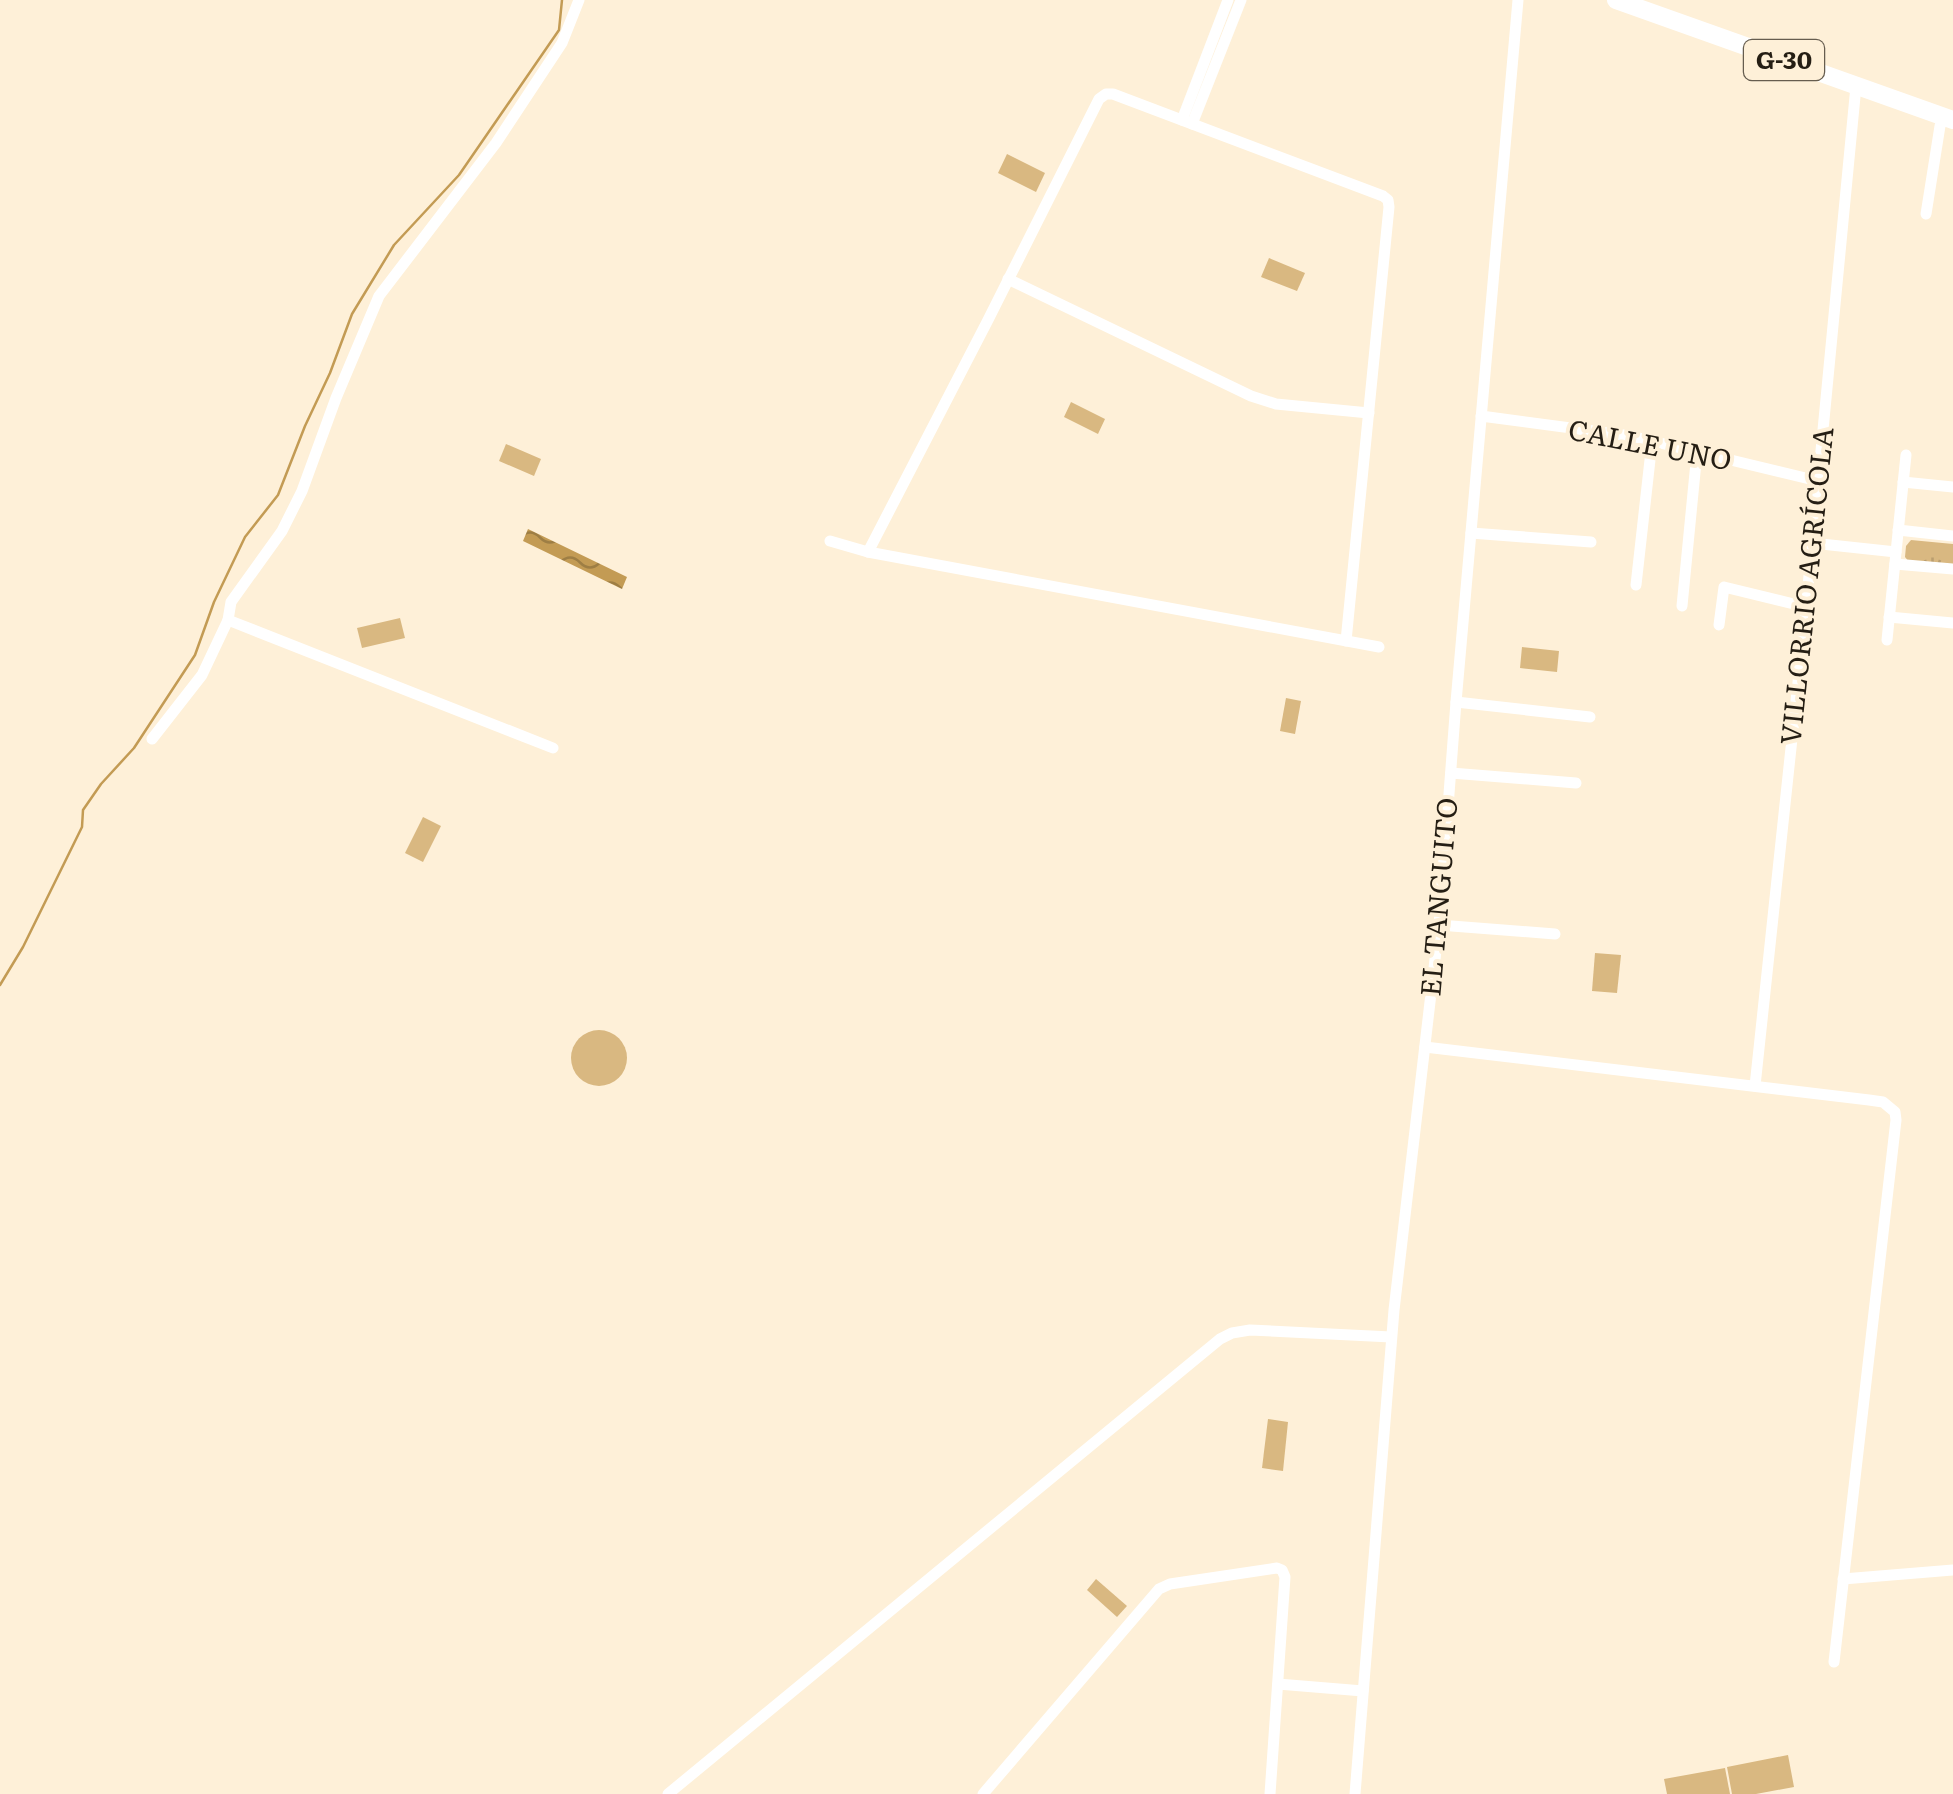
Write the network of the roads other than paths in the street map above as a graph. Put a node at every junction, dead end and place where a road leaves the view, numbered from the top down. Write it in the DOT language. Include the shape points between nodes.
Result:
graph roads {
  1 [pos="578,0"];
  2 [pos="1228,0"];
  3 [pos="1241,0"];
  4 [pos="1518,0"];
  5 [pos="1616,0"];
  6 [pos="1856,86"];
  7 [pos="1948,118"];
  8 [pos="1187,122"];
  9 [pos="1926,214"];
  10 [pos="1008,280"];
  11 [pos="1369,414"];
  12 [pos="1481,416"];
  13 [pos="1652,442"];
  14 [pos="1697,452"];
  15 [pos="1906,455"];
  16 [pos="1818,482"];
  17 [pos="1903,482"];
  18 [pos="1953,487"];
  19 [pos="1898,530"];
  20 [pos="1471,534"];
  21 [pos="1953,536"];
  22 [pos="830,540"];
  23 [pos="1591,542"];
  24 [pos="1812,542"];
  25 [pos="868,552"];
  26 [pos="1895,558"];
  27 [pos="1953,570"];
  28 [pos="1636,586"];
  29 [pos="1682,606"];
  30 [pos="1806,608"];
  31 [pos="1890,617"];
  32 [pos="228,620"];
  33 [pos="1953,624"];
  34 [pos="1719,625"];
  35 [pos="1888,640"];
  36 [pos="1346,641"];
  37 [pos="1379,647"];
  38 [pos="1456,702"];
  39 [pos="1590,716"];
  40 [pos="152,739"];
  41 [pos="553,748"];
  42 [pos="1451,773"];
  43 [pos="1576,782"];
  44 [pos="1439,924"];
  45 [pos="1555,934"];
  46 [pos="1425,1047"];
  47 [pos="1755,1086"];
  48 [pos="1391,1338"];
  49 [pos="1953,1570"];
  50 [pos="1843,1580"];
  51 [pos="1834,1662"];
  52 [pos="1278,1684"];
  53 [pos="1363,1691"];
  54 [pos="668,1794"];
  55 [pos="984,1794"];
  56 [pos="1270,1794"];
  57 [pos="1355,1794"];
  1 -- 32 [label="street" via="562,43 496,142 380,296 302,491 231,602"];
  2 -- 8 [label="street"];
  3 -- 8 [label="street"];
  4 -- 12 [label="street, EL TANGUITO"];
  5 -- 6 [label="main road, G-30"];
  6 -- 7 [label="main road, G-30"];
  6 -- 16 [label="street, VILLORRIO AGRÍCOLA"];
  7 -- 9 [label="street" via="1940,126"];
  8 -- 10 [label="street" via="1116,95 1100,97"];
  8 -- 11 [label="street" via="1388,200"];
  10 -- 11 [label="street" via="1251,396"];
  10 -- 25 [label="street"];
  11 -- 36 [label="street"];
  12 -- 13 [label="street, CALLE UNO"];
  12 -- 20 [label="street, EL TANGUITO"];
  13 -- 14 [label="street, CALLE UNO"];
  13 -- 28 [label="street"];
  14 -- 16 [label="street, CALLE UNO"];
  14 -- 29 [label="street"];
  15 -- 17 [label="street"];
  16 -- 24 [label="street, VILLORRIO AGRÍCOLA"];
  17 -- 18 [label="street"];
  17 -- 19 [label="street"];
  19 -- 21 [label="street"];
  19 -- 26 [label="street"];
  20 -- 23 [label="street"];
  20 -- 38 [label="street, EL TANGUITO"];
  22 -- 25 [label="street"];
  24 -- 26 [label="street"];
  24 -- 30 [label="street, VILLORRIO AGRÍCOLA"];
  25 -- 36 [label="street"];
  26 -- 27 [label="street"];
  26 -- 31 [label="street"];
  30 -- 34 [label="street" via="1724,587"];
  30 -- 47 [label="street, VILLORRIO AGRÍCOLA"];
  31 -- 33 [label="street"];
  31 -- 35 [label="street"];
  32 -- 40 [label="street" via="202,675"];
  32 -- 41 [label="street"];
  36 -- 37 [label="street"];
  38 -- 39 [label="street"];
  38 -- 42 [label="street, EL TANGUITO"];
  42 -- 43 [label="street"];
  42 -- 44 [label="street, EL TANGUITO"];
  44 -- 45 [label="street"];
  44 -- 46 [label="street, EL TANGUITO"];
  46 -- 47 [label="street"];
  46 -- 48 [label="street, EL TANGUITO"];
  47 -- 50 [label="street" via="1883,1102 1895,1112"];
  48 -- 53 [label="street, EL TANGUITO"];
  48 -- 54 [label="street" via="1250,1330 1220,1339"];
  49 -- 50 [label="street"];
  50 -- 51 [label="street"];
  52 -- 53 [label="street"];
  52 -- 55 [label="street" via="1282,1570 1166,1584"];
  52 -- 56 [label="street"];
  53 -- 57 [label="street, EL TANGUITO"];
}
